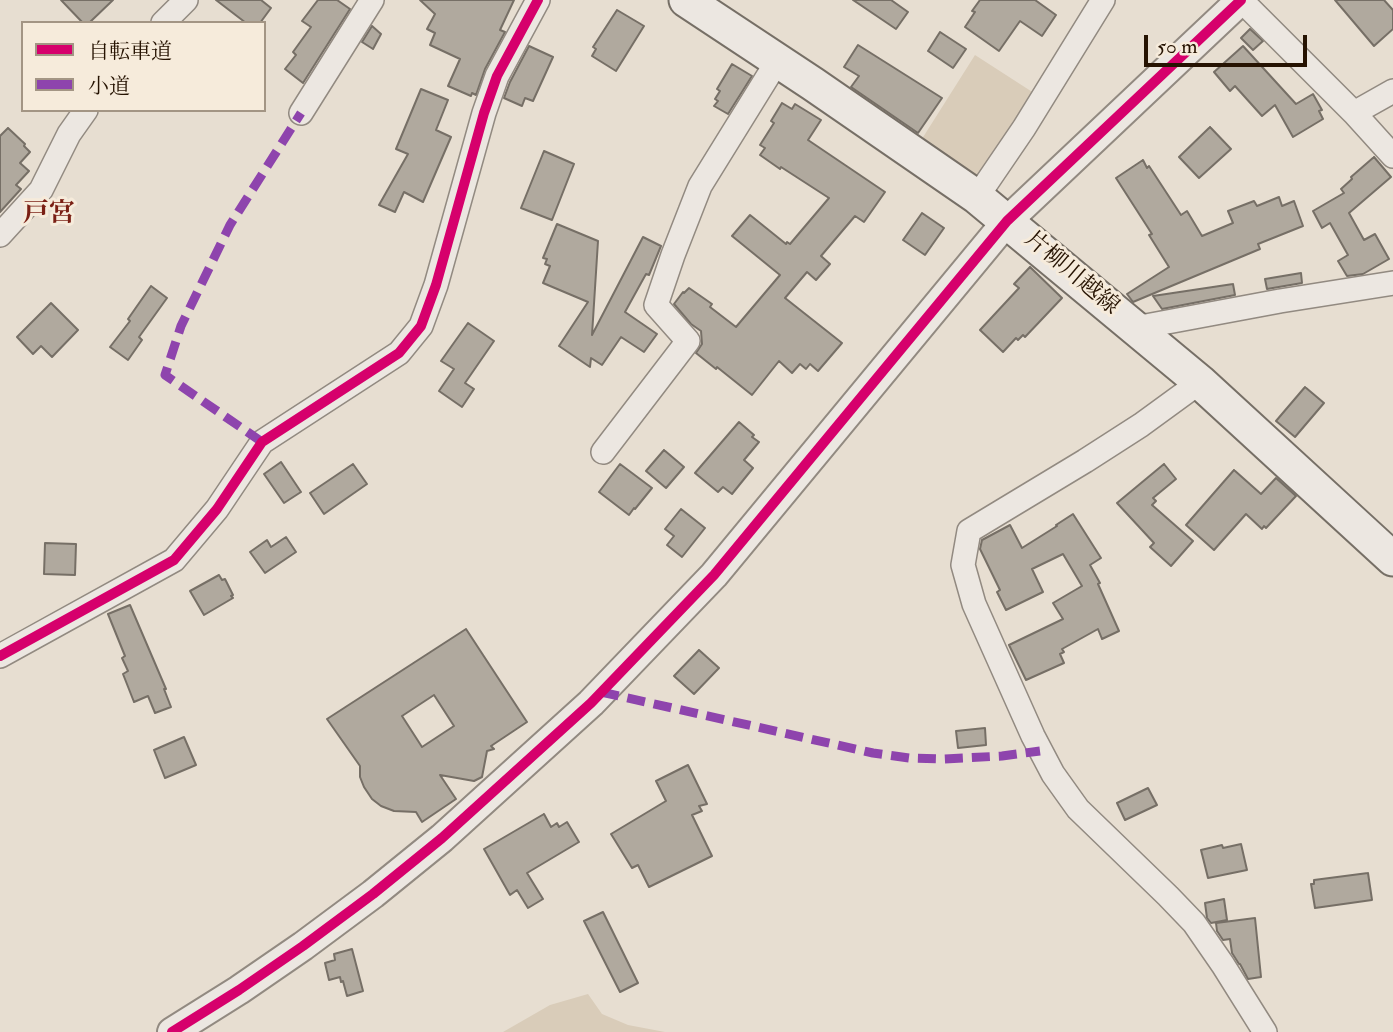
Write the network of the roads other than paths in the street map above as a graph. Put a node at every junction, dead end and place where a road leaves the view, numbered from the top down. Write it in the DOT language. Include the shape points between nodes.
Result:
graph roads {
  1 [pos="186,0"];
  2 [pos="372,0"];
  3 [pos="538,0"];
  4 [pos="686,0"];
  5 [pos="1103,0"];
  6 [pos="1241,0"];
  7 [pos="165,21"];
  8 [pos="778,60"];
  9 [pos="1393,91"];
  10 [pos="85,112"];
  11 [pos="301,113"];
  12 [pos="1354,113"];
  13 [pos="1393,156"];
  14 [pos="976,197"];
  15 [pos="1007,221"];
  16 [pos="0,235"];
  17 [pos="1393,283"];
  18 [pos="1135,328"];
  19 [pos="1200,382"];
  20 [pos="603,452"];
  21 [pos="1393,559"];
  22 [pos="0,656"];
  23 [pos="172,1032"];
  24 [pos="1265,1032"];
  1 -- 7 [label="street"];
  2 -- 11 [label="street"];
  3 -- 22 [label="street" via="496,76 436,285 421,326 399,353 262,442 217,509 174,560"];
  4 -- 8 [label="main road, 片柳川越線"];
  5 -- 14 [label="street"];
  6 -- 12 [label="street"];
  6 -- 15 [label="street"];
  8 -- 14 [label="main road, 片柳川越線"];
  8 -- 20 [label="street" via="700,186 656,305 688,341"];
  9 -- 12 [label="street"];
  10 -- 16 [label="street" via="41,190"];
  12 -- 13 [label="street"];
  14 -- 15 [label="main road, 片柳川越線"];
  15 -- 18 [label="main road, 片柳川越線"];
  15 -- 23 [label="street" via="714,575 591,703 373,894"];
  17 -- 18 [label="street"];
  18 -- 19 [label="main road, 片柳川越線"];
  19 -- 21 [label="main road, 片柳川越線"];
  19 -- 24 [label="street" via="1141,425 969,531 963,565 974,604 1053,774 1079,809 1194,923"];
}
